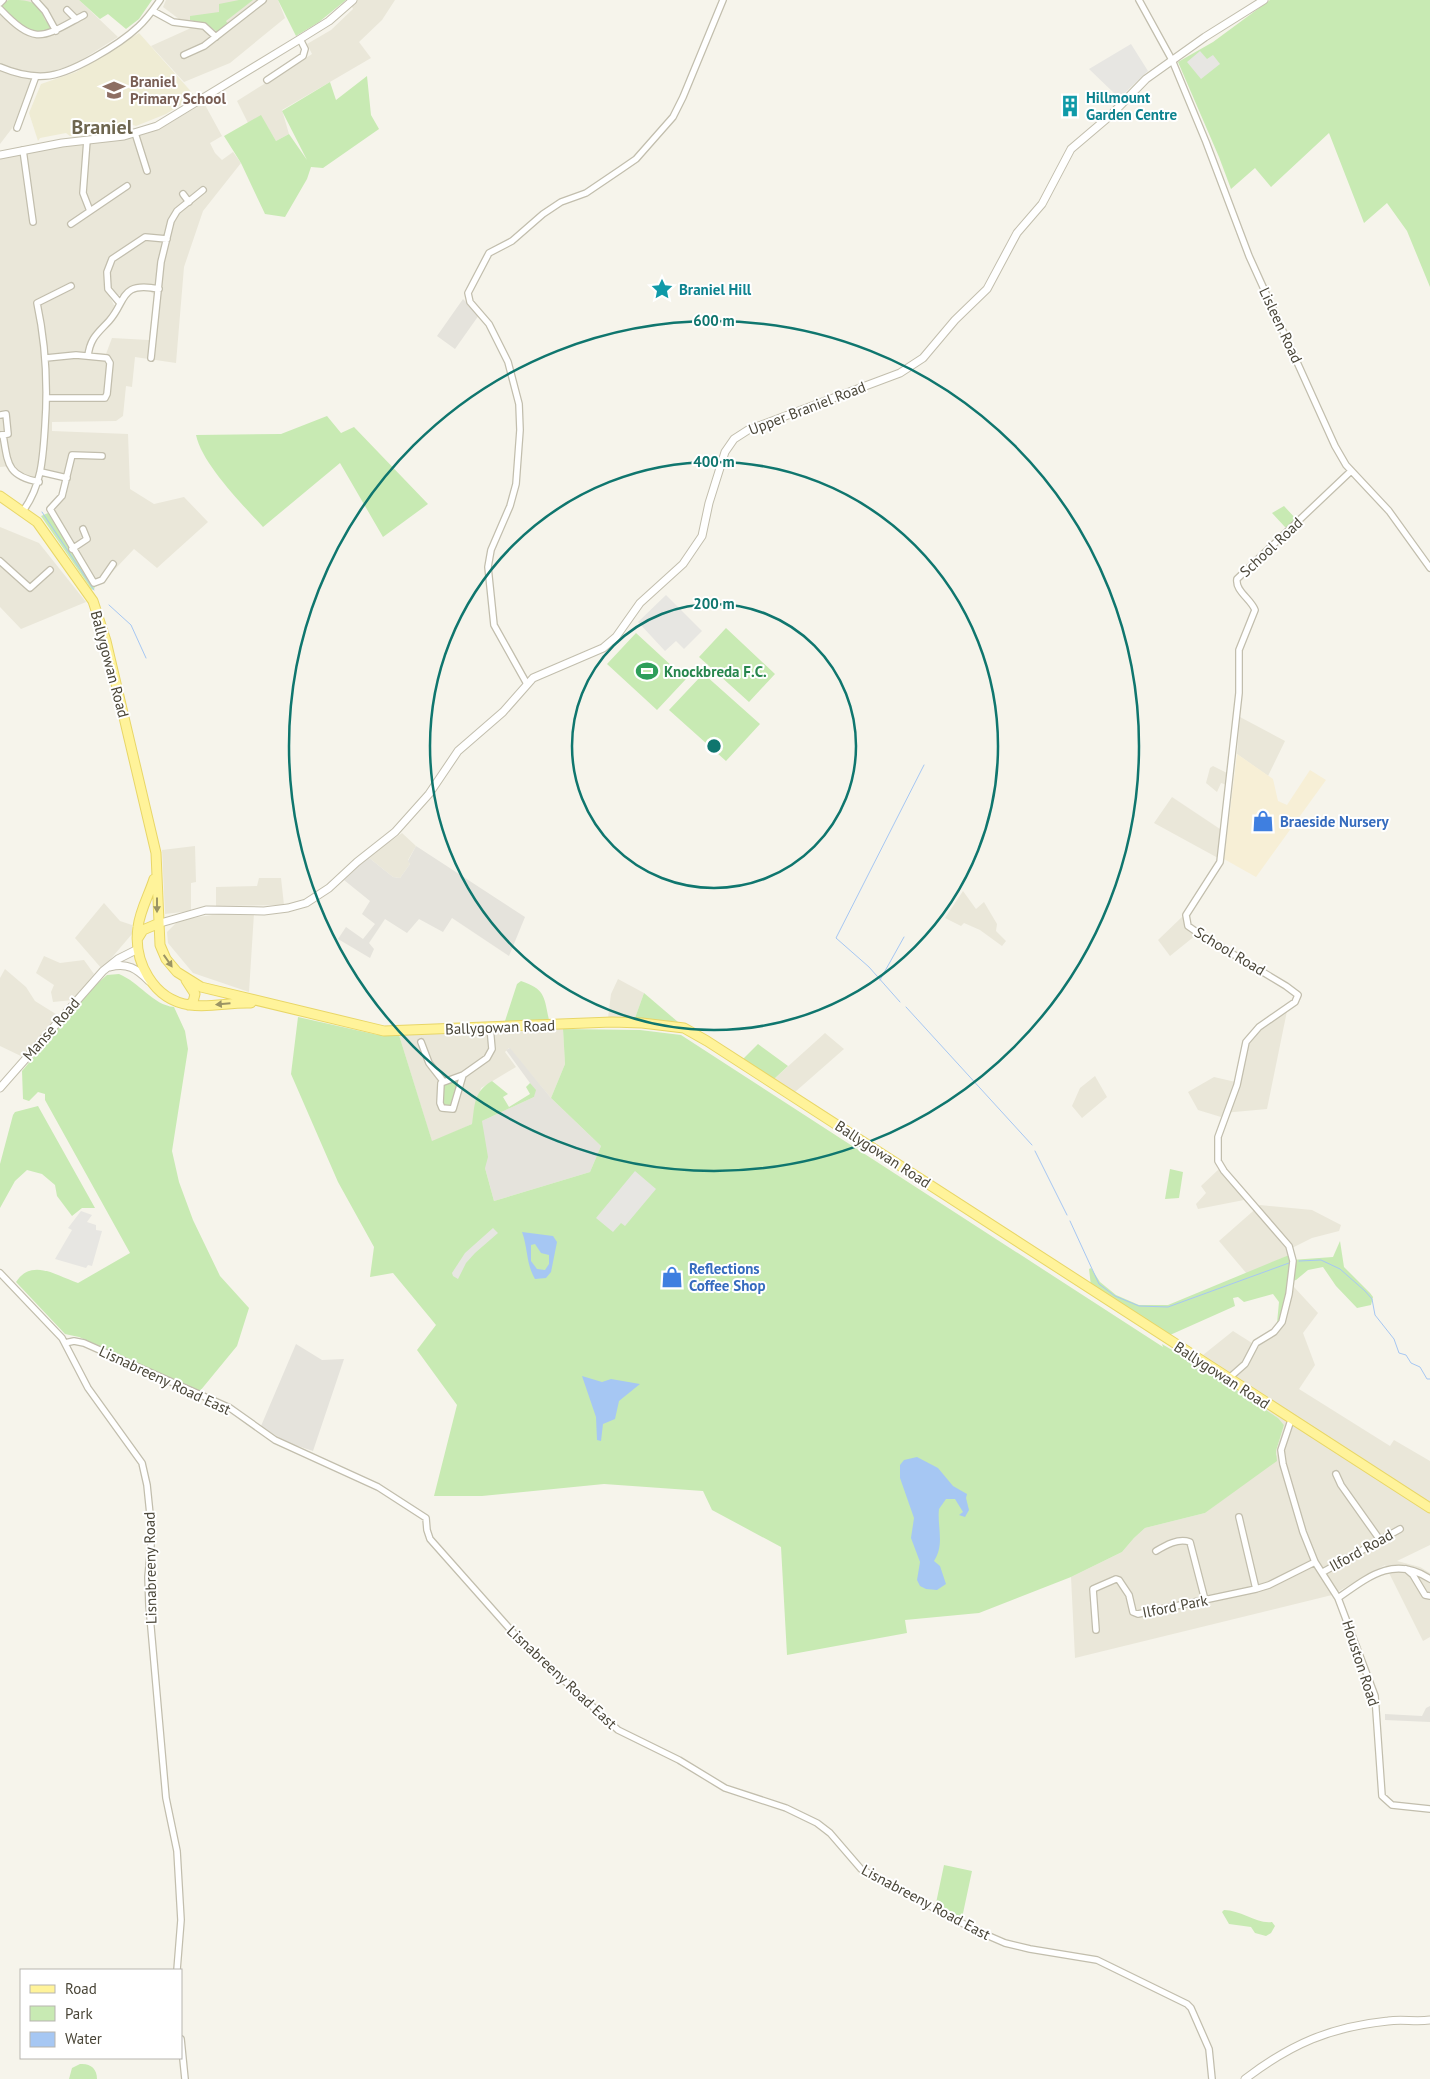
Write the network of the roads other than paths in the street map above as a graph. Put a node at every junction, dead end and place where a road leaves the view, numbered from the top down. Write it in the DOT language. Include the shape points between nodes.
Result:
graph roads {
  1 [pos="3,0"];
  2 [pos="35,0"];
  3 [pos="160,0"];
  4 [pos="263,0"];
  5 [pos="353,0"];
  6 [pos="723,0"];
  7 [pos="1139,0"];
  8 [pos="1264,0"];
  9 [pos="0,3"];
  10 [pos="0,9"];
  11 [pos="67,10"];
  12 [pos="153,11"];
  13 [pos="84,15"];
  14 [pos="76,19"];
  15 [pos="56,31"];
  16 [pos="216,37"];
  17 [pos="300,39"];
  18 [pos="184,55"];
  19 [pos="1172,60"];
  20 [pos="0,66"];
  21 [pos="36,76"];
  22 [pos="267,80"];
  23 [pos="17,128"];
  24 [pos="135,133"];
  25 [pos="87,140"];
  26 [pos="23,150"];
  27 [pos="0,155"];
  28 [pos="147,172"];
  29 [pos="127,186"];
  30 [pos="203,190"];
  31 [pos="183,194"];
  32 [pos="188,202"];
  33 [pos="90,211"];
  34 [pos="33,222"];
  35 [pos="71,224"];
  36 [pos="167,239"];
  37 [pos="59,285"];
  38 [pos="71,286"];
  39 [pos="158,289"];
  40 [pos="63,291"];
  41 [pos="119,302"];
  42 [pos="88,356"];
  43 [pos="46,358"];
  44 [pos="151,358"];
  45 [pos="47,398"];
  46 [pos="0,415"];
  47 [pos="1,435"];
  48 [pos="102,456"];
  49 [pos="1351,471"];
  50 [pos="41,472"];
  51 [pos="67,478"];
  52 [pos="39,482"];
  53 [pos="0,496"];
  54 [pos="24,511"];
  55 [pos="82,529"];
  56 [pos="72,549"];
  57 [pos="0,561"];
  58 [pos="113,564"];
  59 [pos="1430,568"];
  60 [pos="50,570"];
  61 [pos="41,578"];
  62 [pos="47,584"];
  63 [pos="527,684"];
  64 [pos="156,866"];
  65 [pos="158,927"];
  66 [pos="137,938"];
  67 [pos="138,949"];
  68 [pos="103,971"];
  69 [pos="180,975"];
  70 [pos="151,983"];
  71 [pos="272,1004"];
  72 [pos="188,1005"];
  73 [pos="490,1027"];
  74 [pos="421,1042"];
  75 [pos="463,1075"];
  76 [pos="443,1081"];
  77 [pos="0,1088"];
  78 [pos="0,1274"];
  79 [pos="65,1343"];
  80 [pos="1228,1379"];
  81 [pos="1291,1420"];
  82 [pos="1336,1474"];
  83 [pos="1430,1508"];
  84 [pos="1239,1518"];
  85 [pos="1400,1528"];
  86 [pos="1380,1540"];
  87 [pos="1156,1551"];
  88 [pos="1315,1562"];
  89 [pos="1404,1568"];
  90 [pos="1323,1572"];
  91 [pos="1430,1579"];
  92 [pos="1256,1589"];
  93 [pos="1430,1596"];
  94 [pos="1338,1598"];
  95 [pos="1205,1600"];
  96 [pos="1096,1630"];
  97 [pos="1430,1809"];
  98 [pos="177,1969"];
  99 [pos="1430,2020"];
  100 [pos="182,2049"];
  101 [pos="185,2079"];
  102 [pos="1212,2079"];
  103 [pos="1245,2079"];
  1 -- 9 [label="street"];
  2 -- 15 [label="street"];
  3 -- 12 [label="street"];
  4 -- 16 [label="street"];
  5 -- 17 [label="street"];
  6 -- 63 [label="street" via="679,108 661,131 636,159 586,193 561,202 512,240 489,253 468,293 468,298 496,337 513,375 518,397 520,430 516,484 491,550 488,567 494,625"];
  7 -- 19 [label="street, Lisleen Road"];
  8 -- 19 [label="street, Upper Braniel Road"];
  10 -- 15 [label="street" via="27,32 41,35"];
  11 -- 14 [label="street"];
  12 -- 16 [label="street" via="173,22 204,26"];
  12 -- 21 [label="street" via="130,34 79,65 62,73"];
  13 -- 14 [label="street"];
  14 -- 15 [label="street"];
  16 -- 18 [label="street" via="202,48"];
  17 -- 22 [label="street" via="304,54"];
  17 -- 24 [label="street" via="181,114"];
  19 -- 49 [label="street, Lisleen Road" via="1250,256 1325,426"];
  19 -- 63 [label="street, Upper Braniel Road" via="1139,85 1111,116 1071,149 1042,204 1017,233 987,288 923,358 900,373 748,430 734,439 722,459 702,536 683,564 640,603 603,648 539,675"];
  20 -- 21 [label="street"];
  21 -- 23 [label="street"];
  24 -- 25 [label="street"];
  24 -- 28 [label="street"];
  25 -- 26 [label="street"];
  25 -- 33 [label="street" via="83,193"];
  26 -- 27 [label="street"];
  26 -- 34 [label="street"];
  29 -- 33 [label="street"];
  30 -- 32 [label="street"];
  31 -- 32 [label="street"];
  32 -- 36 [label="street" via="173,216"];
  33 -- 35 [label="street"];
  36 -- 39 [label="street"];
  36 -- 41 [label="street" via="145,237 112,259 107,272 108,289"];
  37 -- 40 [label="street"];
  38 -- 40 [label="street"];
  39 -- 41 [label="street" via="134,289"];
  39 -- 44 [label="street"];
  40 -- 43 [label="street" via="37,304"];
  41 -- 42 [label="street" via="113,316 93,337"];
  42 -- 43 [label="street"];
  42 -- 45 [label="street" via="107,358 110,363 105,398"];
  43 -- 45 [label="street"];
  45 -- 50 [label="street"];
  46 -- 47 [label="street" via="6,414 8,434"];
  47 -- 52 [label="street" via="9,467 24,479"];
  48 -- 51 [label="street" via="72,455"];
  49 -- 59 [label="street, Lisleen Road" via="1389,511"];
  49 -- 80 [label="street, School Road" via="1237,579 1236,584 1255,610 1239,650 1239,694 1220,862 1186,915 1188,926 1298,995 1295,1002 1259,1026 1246,1042 1237,1085 1218,1137 1218,1161 1224,1171 1284,1240 1292,1252 1293,1262 1282,1322 1274,1332 1256,1343 1245,1364"];
  50 -- 51 [label="street"];
  50 -- 52 [label="street"];
  51 -- 56 [label="street" via="62,496 50,509"];
  52 -- 54 [label="street"];
  53 -- 54 [label="main road, Ballygowan Road"];
  54 -- 64 [label="main road, Ballygowan Road" via="50,538 93,601 136,768 156,853"];
  55 -- 56 [label="street" via="87,539"];
  56 -- 58 [label="street" via="94,583 102,580"];
  57 -- 61 [label="street" via="30,588"];
  60 -- 61 [label="street"];
  61 -- 62 [label="street"];
  63 -- 65 [label="street, Upper Braniel Road" via="503,712 458,752 429,794 395,832 315,898 298,906 277,910 222,908 170,919"];
  64 -- 65 [label="main road, Ballygowan Road, one-way"];
  64 -- 66 [label="main road, Ballygowan Road" via="151,890 139,919"];
  65 -- 66 [label="main road" via="143,930"];
  65 -- 69 [label="main road, Ballygowan Road, one-way" via="166,959"];
  66 -- 67 [label="main road, Ballygowan Road"];
  67 -- 68 [label="street, Manse Road"];
  67 -- 70 [label="main road, Ballygowan Road"];
  68 -- 70 [label="street" via="116,965 128,965"];
  68 -- 77 [label="street, Manse Road"];
  69 -- 71 [label="main road, Ballygowan Road" via="201,987"];
  69 -- 72 [label="main road" via="195,994"];
  70 -- 72 [label="main road, Ballygowan Road" via="161,994"];
  71 -- 72 [label="main road, Ballygowan Road, one-way"];
  71 -- 73 [label="main road, Ballygowan Road" via="384,1031"];
  73 -- 75 [label="street" via="492,1050 487,1058"];
  73 -- 80 [label="main road, Ballygowan Road" via="612,1022 684,1028"];
  74 -- 76 [label="street" via="432,1069"];
  75 -- 76 [label="street"];
  75 -- 76 [label="street" via="453,1109 442,1108 440,1103"];
  78 -- 79 [label="street, Lisnabreeny Road"];
  79 -- 98 [label="street, Lisnabreeny Road" via="91,1393 136,1453 145,1476 152,1534 149,1605 166,1798 176,1846 180,1904"];
  79 -- 102 [label="street, Lisnabreeny Road East" via="84,1343 222,1404 275,1440 378,1487 419,1511 426,1518 430,1538 517,1637 618,1730 726,1788 802,1815 830,1833 861,1869 975,1930 1004,1943 1097,1960 1187,2004 1209,2049"];
  80 -- 81 [label="main road, Ballygowan Road"];
  81 -- 83 [label="main road, Ballygowan Road"];
  81 -- 88 [label="street, Houston Road" via="1282,1445 1282,1456 1292,1499"];
  82 -- 86 [label="street"];
  84 -- 92 [label="street"];
  85 -- 86 [label="street, Ilford Road"];
  86 -- 90 [label="street, Ilford Road"];
  87 -- 95 [label="street" via="1174,1542 1190,1542"];
  88 -- 90 [label="street, Houston Road"];
  88 -- 92 [label="street, Ilford Park"];
  89 -- 91 [label="street"];
  89 -- 93 [label="street"];
  89 -- 94 [label="street" via="1396,1567 1380,1573"];
  90 -- 94 [label="street, Houston Road"];
  92 -- 95 [label="street, Ilford Park"];
  94 -- 97 [label="street, Houston Road" via="1375,1696 1382,1796 1392,1806"];
  95 -- 96 [label="street, Ilford Park" via="1136,1614 1125,1587 1116,1579 1093,1589"];
  99 -- 103 [label="street" via="1389,2020 1326,2033 1282,2052"];
  100 -- 101 [label="street"];
}
